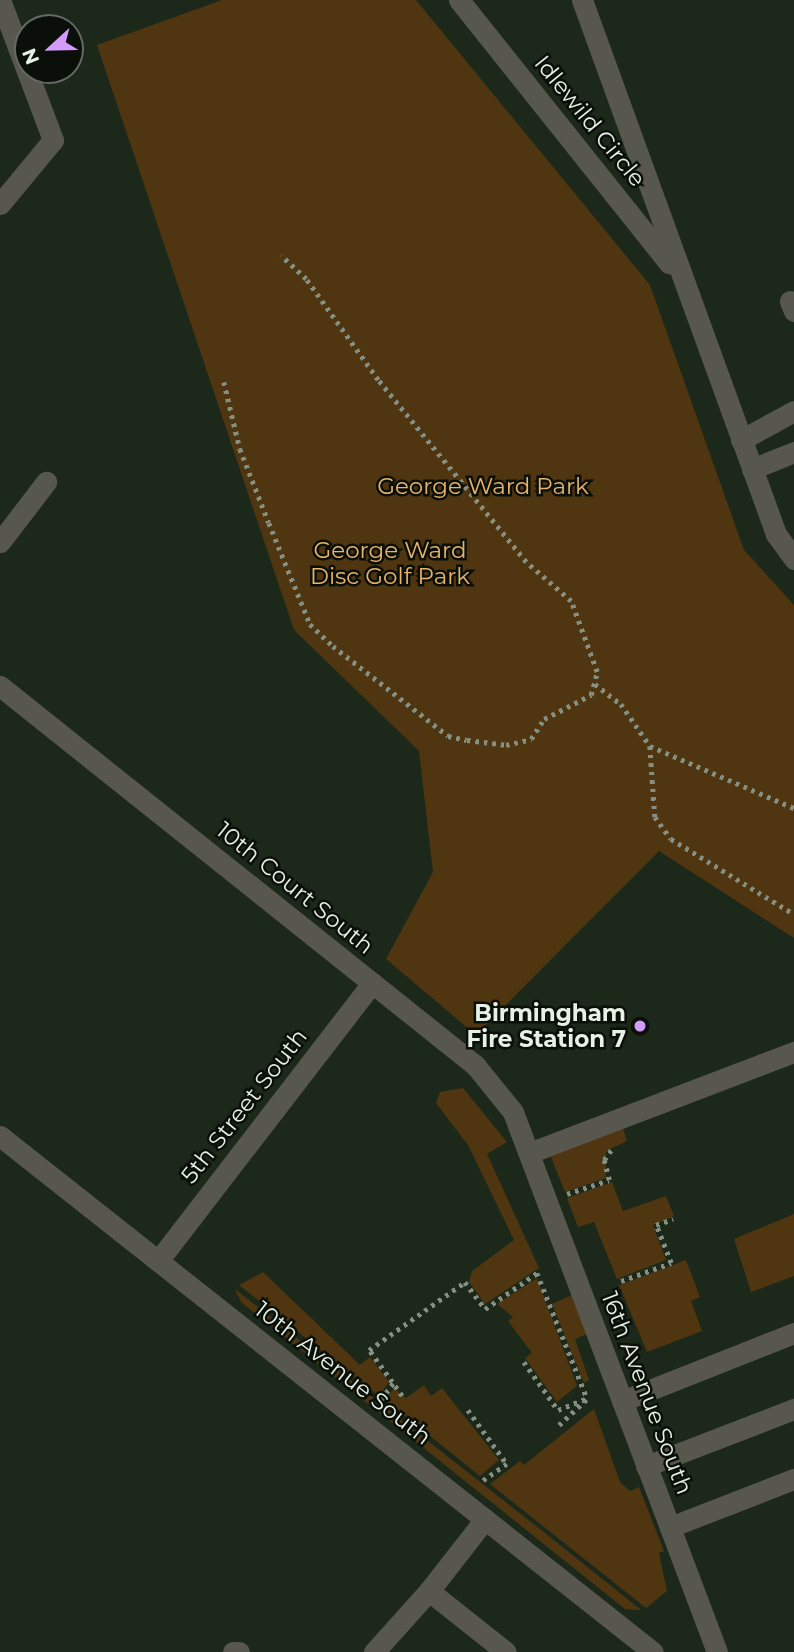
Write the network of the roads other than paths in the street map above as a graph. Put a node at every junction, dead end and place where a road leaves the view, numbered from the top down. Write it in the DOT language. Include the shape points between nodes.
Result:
graph roads {
  1 [pos="0,0"];
  2 [pos="459,0"];
  3 [pos="582,0"];
  4 [pos="0,204"];
  5 [pos="679,275"];
  6 [pos="794,411"];
  7 [pos="741,440"];
  8 [pos="794,452"];
  9 [pos="752,469"];
  10 [pos="46,482"];
  11 [pos="0,542"];
  12 [pos="794,559"];
  13 [pos="0,686"];
  14 [pos="372,983"];
  15 [pos="794,1052"];
  16 [pos="0,1136"];
  17 [pos="529,1153"];
  18 [pos="158,1261"];
  19 [pos="794,1333"];
  20 [pos="622,1401"];
  21 [pos="794,1409"];
  22 [pos="646,1466"];
  23 [pos="794,1479"];
  24 [pos="485,1519"];
  25 [pos="670,1527"];
  26 [pos="429,1591"];
  27 [pos="628,1644"];
  28 [pos="233,1652"];
  29 [pos="239,1652"];
  30 [pos="374,1652"];
  31 [pos="506,1652"];
  32 [pos="653,1652"];
  33 [pos="717,1652"];
  1 -- 4 [label="street" via="53,140"];
  2 -- 5 [label="street, Idlewild Circle"];
  3 -- 5 [label="street, Idlewild Circle"];
  5 -- 7 [label="street, Idlewild Circle"];
  6 -- 7 [label="street"];
  7 -- 9 [label="street, Idlewild Circle"];
  8 -- 9 [label="street"];
  9 -- 12 [label="street, Idlewild Circle" via="776,534"];
  10 -- 11 [label="street"];
  13 -- 14 [label="street, 10th Court South"];
  14 -- 17 [label="street, 10th Court South" via="475,1065 513,1112"];
  14 -- 18 [label="street, 5th Street South"];
  15 -- 17 [label="street"];
  16 -- 18 [label="street, 10th Avenue South"];
  17 -- 20 [label="street, 16th Avenue South"];
  18 -- 24 [label="street, 10th Avenue South"];
  19 -- 20 [label="street"];
  20 -- 22 [label="street, 16th Avenue South"];
  21 -- 22 [label="street"];
  22 -- 25 [label="street, 16th Avenue South"];
  23 -- 25 [label="street"];
  24 -- 26 [label="street"];
  24 -- 27 [label="street, 10th Avenue South"];
  25 -- 33 [label="street, 16th Avenue South"];
  26 -- 30 [label="street"];
  26 -- 31 [label="street"];
  27 -- 32 [label="street, 10th Avenue South"];
  28 -- 29 [label="street"];
}
